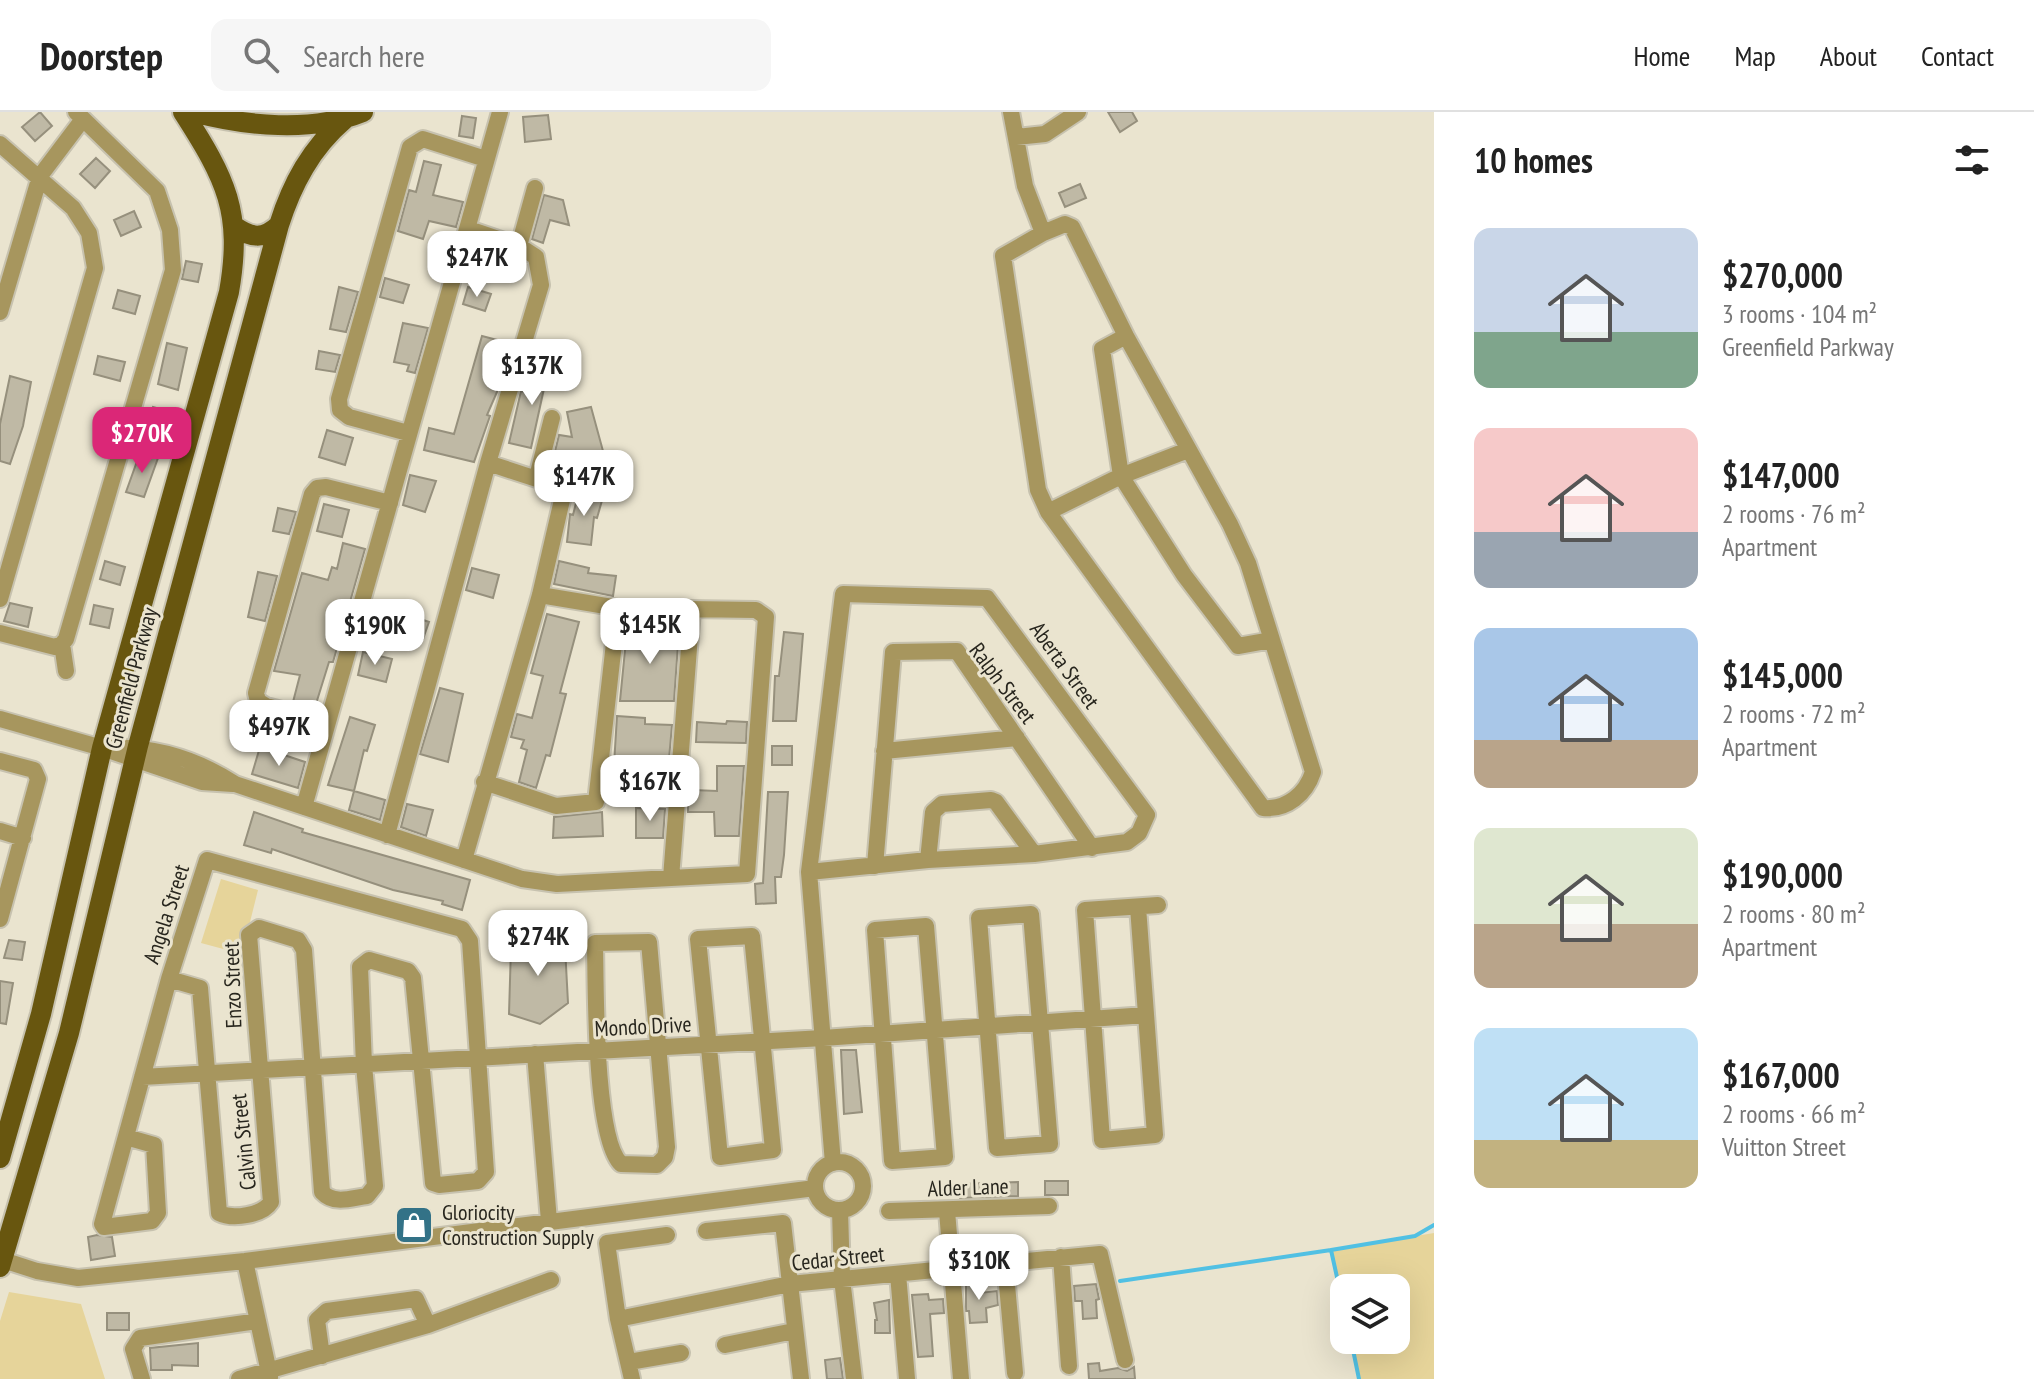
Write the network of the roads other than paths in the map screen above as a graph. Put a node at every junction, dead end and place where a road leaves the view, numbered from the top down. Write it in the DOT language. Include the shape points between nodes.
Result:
graph roads {
  1 [pos="183,112"];
  2 [pos="193,112"];
  3 [pos="500,112"];
  4 [pos="1011,112"];
  5 [pos="1078,112"];
  6 [pos="80,115"];
  7 [pos="354,116"];
  8 [pos="1016,137"];
  9 [pos="0,144"];
  10 [pos="486,159"];
  11 [pos="40,176"];
  12 [pos="535,188"];
  13 [pos="279,225"];
  14 [pos="234,226"];
  15 [pos="469,229"];
  16 [pos="1043,233"];
  17 [pos="519,246"];
  18 [pos="0,312"];
  19 [pos="1126,336"];
  20 [pos="552,418"];
  21 [pos="408,433"];
  22 [pos="1188,450"];
  23 [pos="488,463"];
  24 [pos="1121,476"];
  25 [pos="537,477"];
  26 [pos="390,503"];
  27 [pos="1048,512"];
  28 [pos="540,595"];
  29 [pos="0,599"];
  30 [pos="618,608"];
  31 [pos="692,610"];
  32 [pos="0,633"];
  33 [pos="1272,640"];
  34 [pos="62,644"];
  35 [pos="66,671"];
  36 [pos="0,719"];
  37 [pos="328,722"];
  38 [pos="1017,738"];
  39 [pos="102,748"];
  40 [pos="884,751"];
  41 [pos="136,753"];
  42 [pos="0,761"];
  43 [pos="484,782"];
  44 [pos="304,807"];
  45 [pos="0,831"];
  46 [pos="387,835"];
  47 [pos="23,838"];
  48 [pos="1092,848"];
  49 [pos="1034,854"];
  50 [pos="464,860"];
  51 [pos="928,860"];
  52 [pos="875,866"];
  53 [pos="809,872"];
  54 [pos="671,878"];
  55 [pos="3,894"];
  56 [pos="1158,905"];
  57 [pos="1138,907"];
  58 [pos="0,919"];
  59 [pos="169,979"];
  60 [pos="1146,1015"];
  61 [pos="1093,1019"];
  62 [pos="1040,1023"];
  63 [pos="987,1027"];
  64 [pos="935,1030"];
  65 [pos="883,1034"];
  66 [pos="823,1038"];
  67 [pos="760,1040"];
  68 [pos="709,1044"];
  69 [pos="659,1047"];
  70 [pos="598,1051"];
  71 [pos="535,1054"];
  72 [pos="478,1057"];
  73 [pos="420,1060"];
  74 [pos="364,1065"];
  75 [pos="313,1068"];
  76 [pos="258,1072"];
  77 [pos="206,1075"];
  78 [pos="142,1077"];
  79 [pos="126,1137"];
  80 [pos="0,1158"];
  81 [pos="833,1163"];
  82 [pos="815,1188"];
  83 [pos="1049,1206"];
  84 [pos="840,1210"];
  85 [pos="889,1211"];
  86 [pos="947,1211"];
  87 [pos="549,1221"];
  88 [pos="706,1231"];
  89 [pos="667,1235"];
  90 [pos="1061,1257"];
  91 [pos="245,1261"];
  92 [pos="1,1262"];
  93 [pos="1005,1263"];
  94 [pos="951,1268"];
  95 [pos="898,1274"];
  96 [pos="842,1279"];
  97 [pos="551,1280"];
  98 [pos="790,1284"];
  99 [pos="618,1319"];
  100 [pos="258,1321"];
  101 [pos="428,1325"];
  102 [pos="794,1331"];
  103 [pos="725,1345"];
  104 [pos="681,1353"];
  105 [pos="322,1356"];
  106 [pos="1125,1360"];
  107 [pos="1069,1366"];
  108 [pos="631,1371"];
  109 [pos="1015,1373"];
  110 [pos="269,1374"];
  111 [pos="142,1379"];
  112 [pos="239,1379"];
  113 [pos="801,1379"];
  114 [pos="854,1379"];
  115 [pos="907,1379"];
  116 [pos="961,1379"];
  1 -- 14 [label="main road, Greenfield Parkway" via="222,180"];
  2 -- 7 [label="main road" via="267,124"];
  3 -- 10 [label="street"];
  4 -- 8 [label="street"];
  5 -- 8 [label="street" via="1045,134"];
  6 -- 11 [label="street"];
  6 -- 34 [label="street" via="157,191 170,230 173,270"];
  7 -- 13 [label="main road, Greenfield Parkway" via="324,138 307,162"];
  8 -- 16 [label="street" via="1025,186"];
  9 -- 11 [label="street"];
  10 -- 15 [label="street"];
  10 -- 21 [label="street" via="423,139 410,147 397,191 339,399 340,410 349,417"];
  11 -- 18 [label="street"];
  11 -- 29 [label="street" via="73,208 89,233 95,268"];
  12 -- 17 [label="street"];
  13 -- 14 [label="main road" via="260,236 246,235"];
  13 -- 41 [label="main road, Greenfield Parkway"];
  14 -- 39 [label="main road, Greenfield Parkway" via="229,292"];
  15 -- 17 [label="street"];
  15 -- 21 [label="street"];
  16 -- 19 [label="street" via="1065,224 1072,227"];
  16 -- 27 [label="street" via="1003,256 1038,490"];
  17 -- 23 [label="street" via="536,257 541,285"];
  19 -- 22 [label="street"];
  19 -- 24 [label="street" via="1102,349"];
  20 -- 25 [label="street"];
  21 -- 26 [label="street"];
  22 -- 24 [label="street"];
  22 -- 33 [label="street" via="1248,563"];
  23 -- 25 [label="street"];
  23 -- 46 [label="street"];
  24 -- 27 [label="street"];
  24 -- 33 [label="street" via="1184,575 1238,646"];
  25 -- 28 [label="street" via="555,485 562,500"];
  26 -- 37 [label="street"];
  26 -- 37 [label="street" via="326,487 312,494 256,693 266,706"];
  27 -- 33 [label="street" via="1263,808 1277,809 1308,789 1313,772"];
  28 -- 30 [label="street"];
  28 -- 43 [label="street"];
  30 -- 31 [label="street"];
  30 -- 43 [label="street" via="596,802 556,806"];
  31 -- 54 [label="street"];
  31 -- 54 [label="street" via="756,610 766,617 747,874"];
  32 -- 34 [label="street" via="55,647"];
  34 -- 35 [label="street"];
  36 -- 39 [label="street"];
  37 -- 44 [label="street"];
  38 -- 40 [label="street"];
  38 -- 40 [label="street, Ralph Street" via="957,651 893,652"];
  38 -- 48 [label="street, Ralph Street"];
  39 -- 41 [label="street"];
  39 -- 80 [label="main road, Greenfield Parkway" via="41,1014"];
  40 -- 52 [label="street, Ralph Street"];
  41 -- 44 [label="street" via="202,782 235,784"];
  41 -- 92 [label="main road, Greenfield Parkway" via="69,1033"];
  42 -- 47 [label="street" via="37,774"];
  43 -- 50 [label="street"];
  44 -- 46 [label="street"];
  45 -- 47 [label="street"];
  46 -- 50 [label="street"];
  47 -- 55 [label="street"];
  48 -- 49 [label="street, Aberta Street"];
  48 -- 53 [label="street, Aberta Street" via="1127,842 1139,833 1147,815 987,598 843,594"];
  49 -- 51 [label="street, Aberta Street"];
  49 -- 51 [label="street" via="991,800 937,807"];
  50 -- 54 [label="street" via="557,884"];
  51 -- 52 [label="street, Aberta Street"];
  52 -- 53 [label="street, Aberta Street"];
  53 -- 66 [label="street, Aberta Street"];
  55 -- 58 [label="street"];
  56 -- 57 [label="street"];
  57 -- 60 [label="street"];
  57 -- 61 [label="street" via="1085,910"];
  59 -- 72 [label="street, Angela Street" via="207,860 462,929 470,941"];
  59 -- 77 [label="street" via="200,988"];
  59 -- 78 [label="street, Angela Street"];
  60 -- 61 [label="street, Mondo Drive"];
  60 -- 61 [label="street" via="1155,1135 1102,1140"];
  61 -- 62 [label="street, Mondo Drive"];
  62 -- 63 [label="street, Mondo Drive"];
  62 -- 63 [label="street" via="1031,914 979,918"];
  62 -- 63 [label="street" via="1050,1144 997,1148"];
  63 -- 64 [label="street, Mondo Drive"];
  64 -- 65 [label="street, Mondo Drive"];
  64 -- 65 [label="street" via="926,926 875,930"];
  64 -- 65 [label="street" via="945,1157 892,1161"];
  65 -- 66 [label="street, Mondo Drive"];
  66 -- 67 [label="street, Mondo Drive"];
  66 -- 81 [label="street, Aberta Street"];
  67 -- 68 [label="street, Mondo Drive"];
  67 -- 68 [label="street" via="752,936 698,939"];
  67 -- 68 [label="street" via="773,1150 720,1157"];
  68 -- 69 [label="street, Mondo Drive"];
  69 -- 70 [label="street, Mondo Drive"];
  69 -- 70 [label="street" via="649,942 595,943"];
  69 -- 70 [label="street" via="667,1147 657,1165 621,1164 613,1156"];
  70 -- 71 [label="street, Mondo Drive"];
  71 -- 72 [label="street, Mondo Drive"];
  71 -- 87 [label="street"];
  72 -- 73 [label="street, Mondo Drive"];
  72 -- 73 [label="street" via="486,1172 478,1181 439,1185 430,1178"];
  73 -- 74 [label="street, Mondo Drive"];
  73 -- 74 [label="street" via="411,974 369,960 360,967"];
  74 -- 75 [label="street, Mondo Drive"];
  74 -- 75 [label="street" via="375,1186 367,1196 334,1200 322,1192"];
  75 -- 76 [label="street, Mondo Drive"];
  75 -- 76 [label="street, Enzo Street" via="302,944 259,928 249,935"];
  76 -- 77 [label="street, Mondo Drive"];
  76 -- 77 [label="street, Calvin Street" via="271,1202 261,1212 226,1216 216,1207"];
  77 -- 78 [label="street, Mondo Drive"];
  78 -- 79 [label="street, Angela Street"];
  79 -- 79 [label="street, Angela Street" via="154,1145 158,1213 152,1221 104,1227"];
  81 -- 82 [label="street" via="818,1175"];
  81 -- 84 [label="street" via="849,1164 863,1183 855,1205"];
  82 -- 84 [label="street" via="820,1202"];
  82 -- 87 [label="street"];
  83 -- 86 [label="street, Alder Lane"];
  84 -- 96 [label="street"];
  85 -- 86 [label="street, Alder Lane"];
  86 -- 94 [label="street"];
  87 -- 91 [label="street"];
  88 -- 98 [label="street" via="783,1223"];
  89 -- 99 [label="street" via="607,1243"];
  90 -- 93 [label="street, Cedar Street"];
  90 -- 106 [label="street, Cedar Street" via="1100,1254"];
  90 -- 107 [label="street"];
  91 -- 92 [label="street" via="78,1278"];
  91 -- 100 [label="street"];
  93 -- 94 [label="street, Cedar Street"];
  93 -- 109 [label="street"];
  94 -- 95 [label="street, Cedar Street"];
  94 -- 116 [label="street"];
  95 -- 96 [label="street, Cedar Street"];
  95 -- 115 [label="street"];
  96 -- 98 [label="street, Cedar Street"];
  96 -- 114 [label="street"];
  97 -- 101 [label="street"];
  98 -- 99 [label="street, Cedar Street"];
  98 -- 102 [label="street"];
  99 -- 108 [label="street"];
  100 -- 110 [label="street"];
  100 -- 111 [label="street" via="140,1338 133,1349"];
  101 -- 105 [label="street"];
  101 -- 105 [label="street" via="416,1299 327,1311 317,1320"];
  102 -- 103 [label="street"];
  102 -- 113 [label="street"];
  104 -- 108 [label="street"];
  105 -- 110 [label="street"];
  110 -- 112 [label="street"];
}
